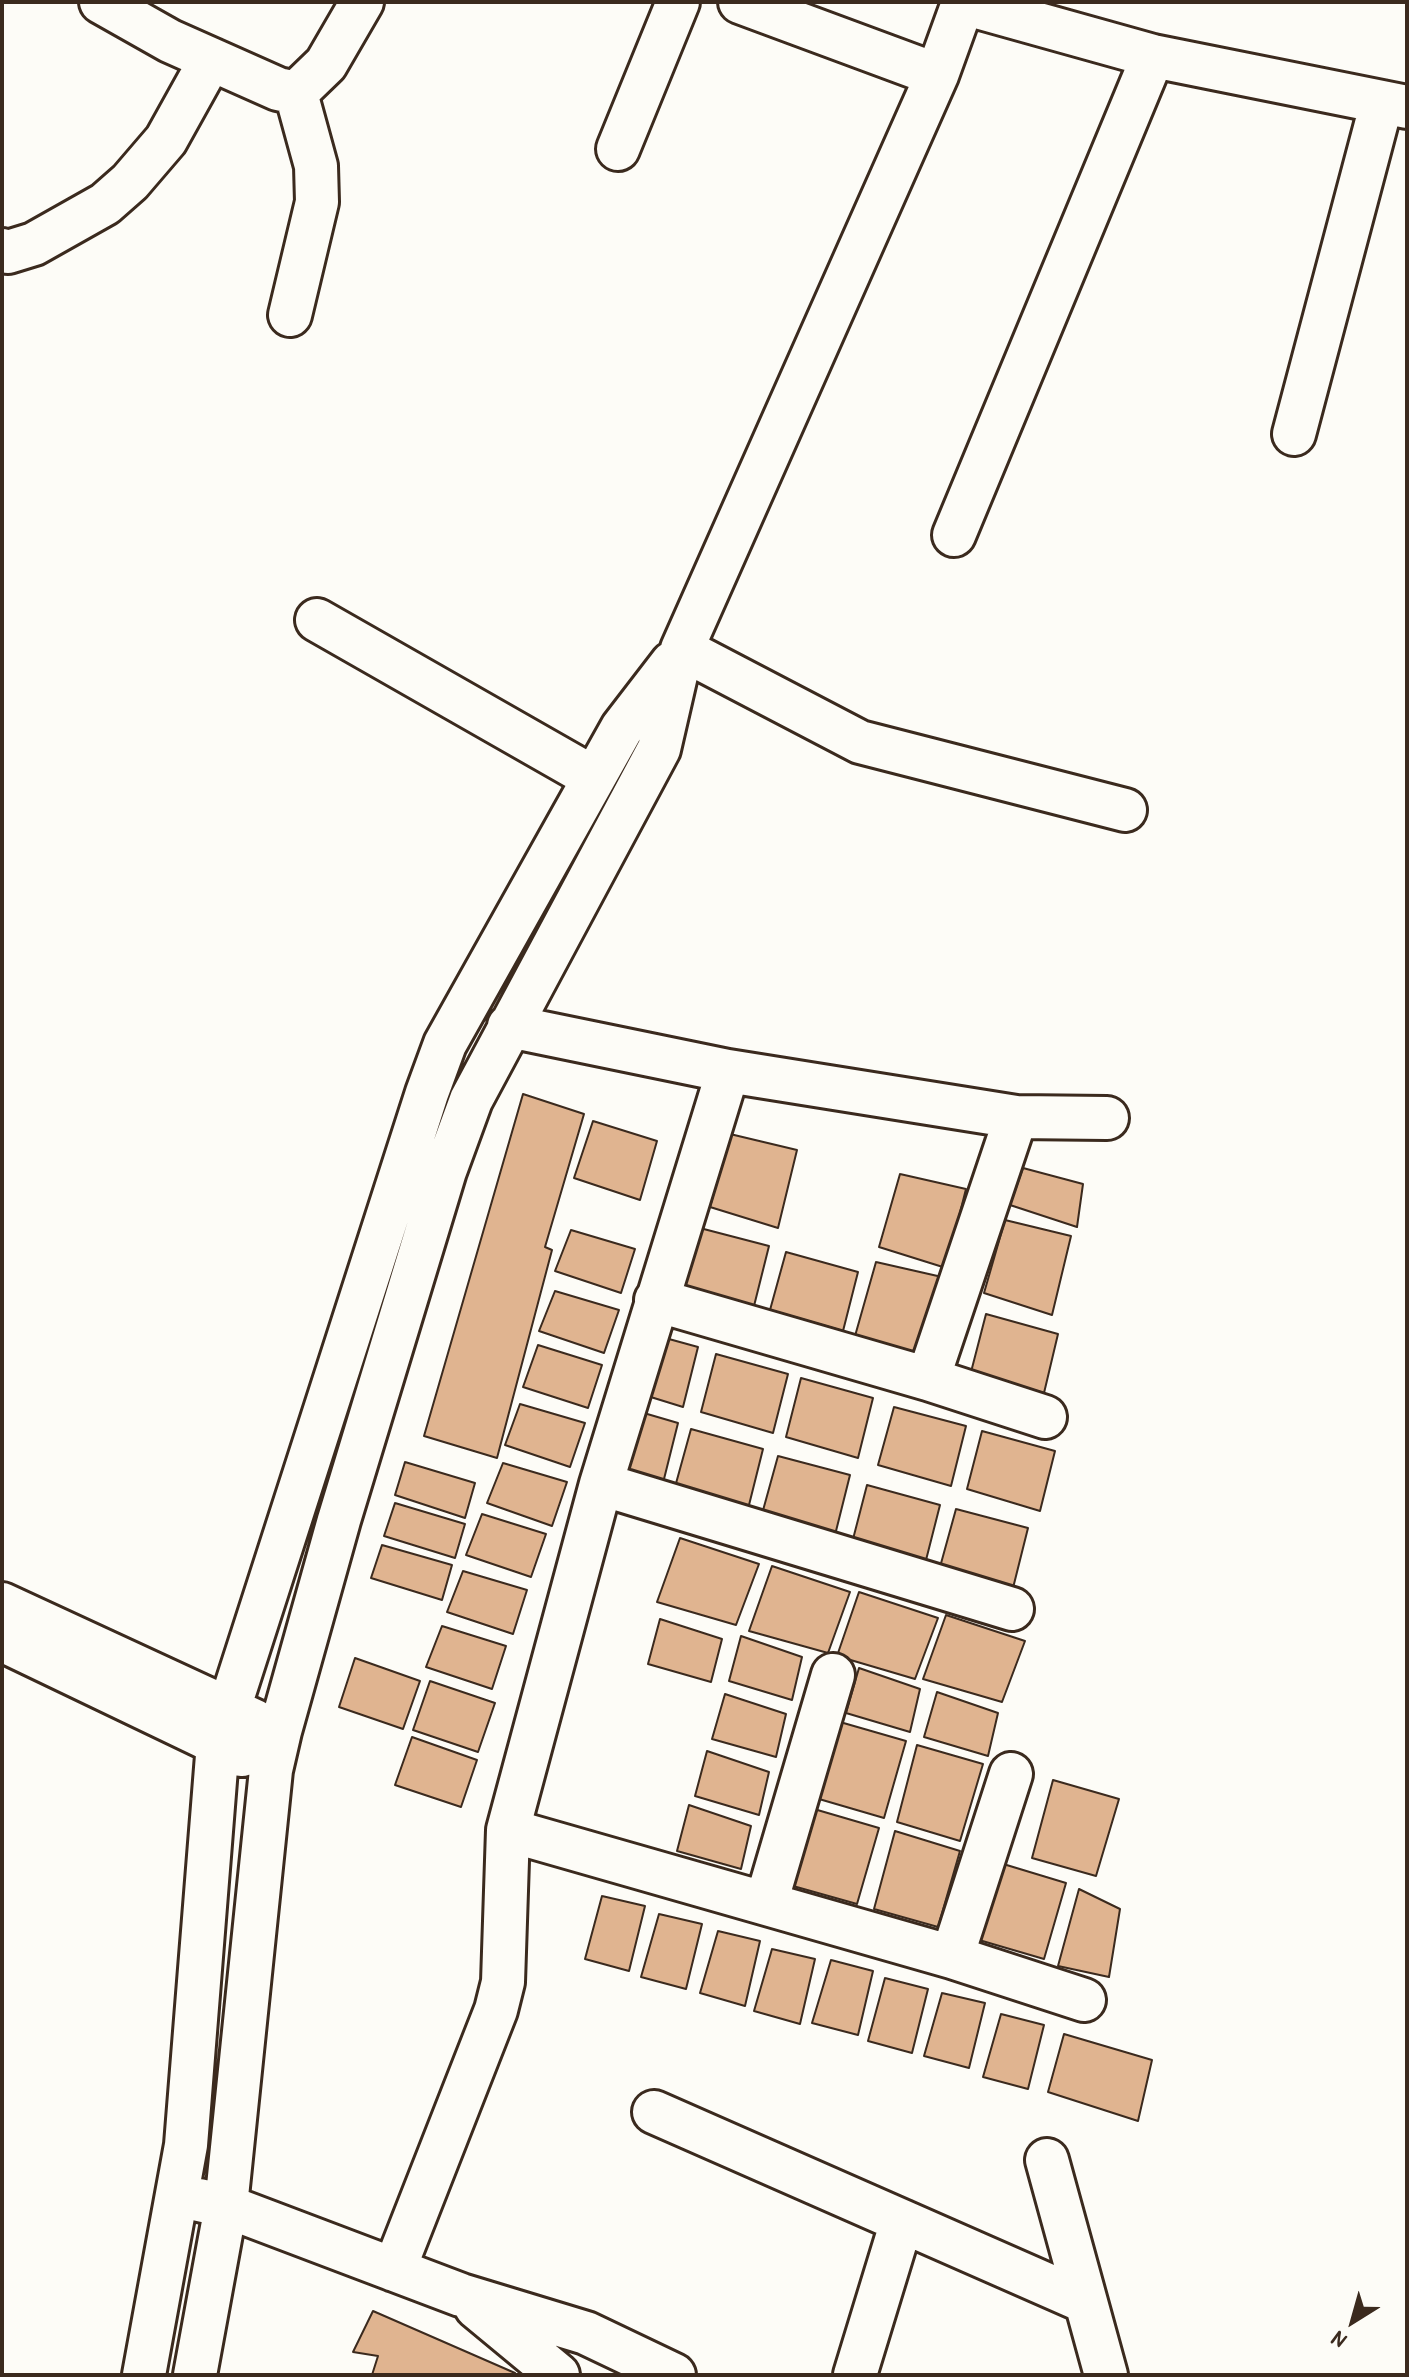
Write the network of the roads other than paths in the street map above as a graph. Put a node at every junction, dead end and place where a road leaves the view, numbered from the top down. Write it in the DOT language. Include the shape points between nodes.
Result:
graph roads {
  1 [pos="101,2"];
  2 [pos="362,2"];
  3 [pos="678,2"];
  4 [pos="740,2"];
  5 [pos="1153,56"];
  6 [pos="211,59"];
  7 [pos="937,75"];
  8 [pos="296,93"];
  9 [pos="1394,104"];
  10 [pos="618,149"];
  11 [pos="2,250"];
  12 [pos="290,315"];
  13 [pos="1294,434"];
  14 [pos="954,535"];
  15 [pos="317,620"];
  16 [pos="682,649"];
  17 [pos="594,778"];
  18 [pos="1125,810"];
  19 [pos="509,1026"];
  20 [pos="728,1071"];
  21 [pos="1016,1117"];
  22 [pos="1107,1118"];
  23 [pos="656,1300"];
  24 [pos="928,1379"];
  25 [pos="1045,1417"];
  26 [pos="601,1484"];
  27 [pos="2,1604"];
  28 [pos="1012,1609"];
  29 [pos="2,1640"];
  30 [pos="833,1675"];
  31 [pos="224,1726"];
  32 [pos="275,1751"];
  33 [pos="1011,1774"];
  34 [pos="508,1830"];
  35 [pos="766,1903"];
  36 [pos="952,1957"];
  37 [pos="1084,2000"];
  38 [pos="654,2112"];
  39 [pos="1047,2160"];
  40 [pos="177,2194"];
  41 [pos="226,2206"];
  42 [pos="902,2221"];
  43 [pos="394,2270"];
  44 [pos="461,2295"];
  45 [pos="1086,2302"];
  46 [pos="144,2375"];
  47 [pos="195,2375"];
  48 [pos="558,2375"];
  49 [pos="674,2375"];
  50 [pos="855,2375"];
  51 [pos="1106,2375"];
  1 -- 6 [label="street"];
  2 -- 8 [label="street" via="326,64"];
  3 -- 10 [label="street"];
  4 -- 7 [label="street"];
  5 -- 7 [label="street" via="963,3"];
  5 -- 9 [label="street"];
  5 -- 14 [label="street"];
  6 -- 8 [label="street"];
  6 -- 11 [label="street" via="166,140 130,182 105,204 34,244"];
  7 -- 16 [label="street"];
  8 -- 12 [label="street" via="316,166 317,202"];
  9 -- 13 [label="street"];
  15 -- 17 [label="street"];
  16 -- 17 [label="street" via="622,728"];
  16 -- 18 [label="street" via="860,742"];
  16 -- 19 [label="street" via="659,749"];
  17 -- 31 [label="street" via="445,1044"];
  19 -- 20 [label="street"];
  19 -- 32 [label="street" via="471,1100 445,1171"];
  20 -- 21 [label="street"];
  20 -- 23 [label="street"];
  21 -- 22 [label="street"];
  21 -- 24 [label="street"];
  23 -- 24 [label="street"];
  23 -- 26 [label="street"];
  24 -- 25 [label="street"];
  26 -- 28 [label="street"];
  26 -- 34 [label="street"];
  27 -- 31 [label="street"];
  29 -- 31 [label="street"];
  30 -- 35 [label="street"];
  31 -- 32 [label="street"];
  31 -- 40 [label="street" via="186,2145"];
  32 -- 41 [label="street"];
  33 -- 36 [label="street"];
  34 -- 35 [label="street"];
  34 -- 43 [label="street" via="503,1982 496,2010"];
  35 -- 36 [label="street"];
  36 -- 37 [label="street"];
  38 -- 42 [label="street"];
  39 -- 45 [label="street"];
  40 -- 41 [label="street"];
  40 -- 46 [label="street"];
  41 -- 43 [label="street"];
  41 -- 47 [label="street"];
  42 -- 45 [label="street"];
  42 -- 50 [label="street"];
  43 -- 44 [label="street"];
  44 -- 48 [label="street"];
  44 -- 49 [label="street" via="586,2333"];
  45 -- 51 [label="street"];
}
